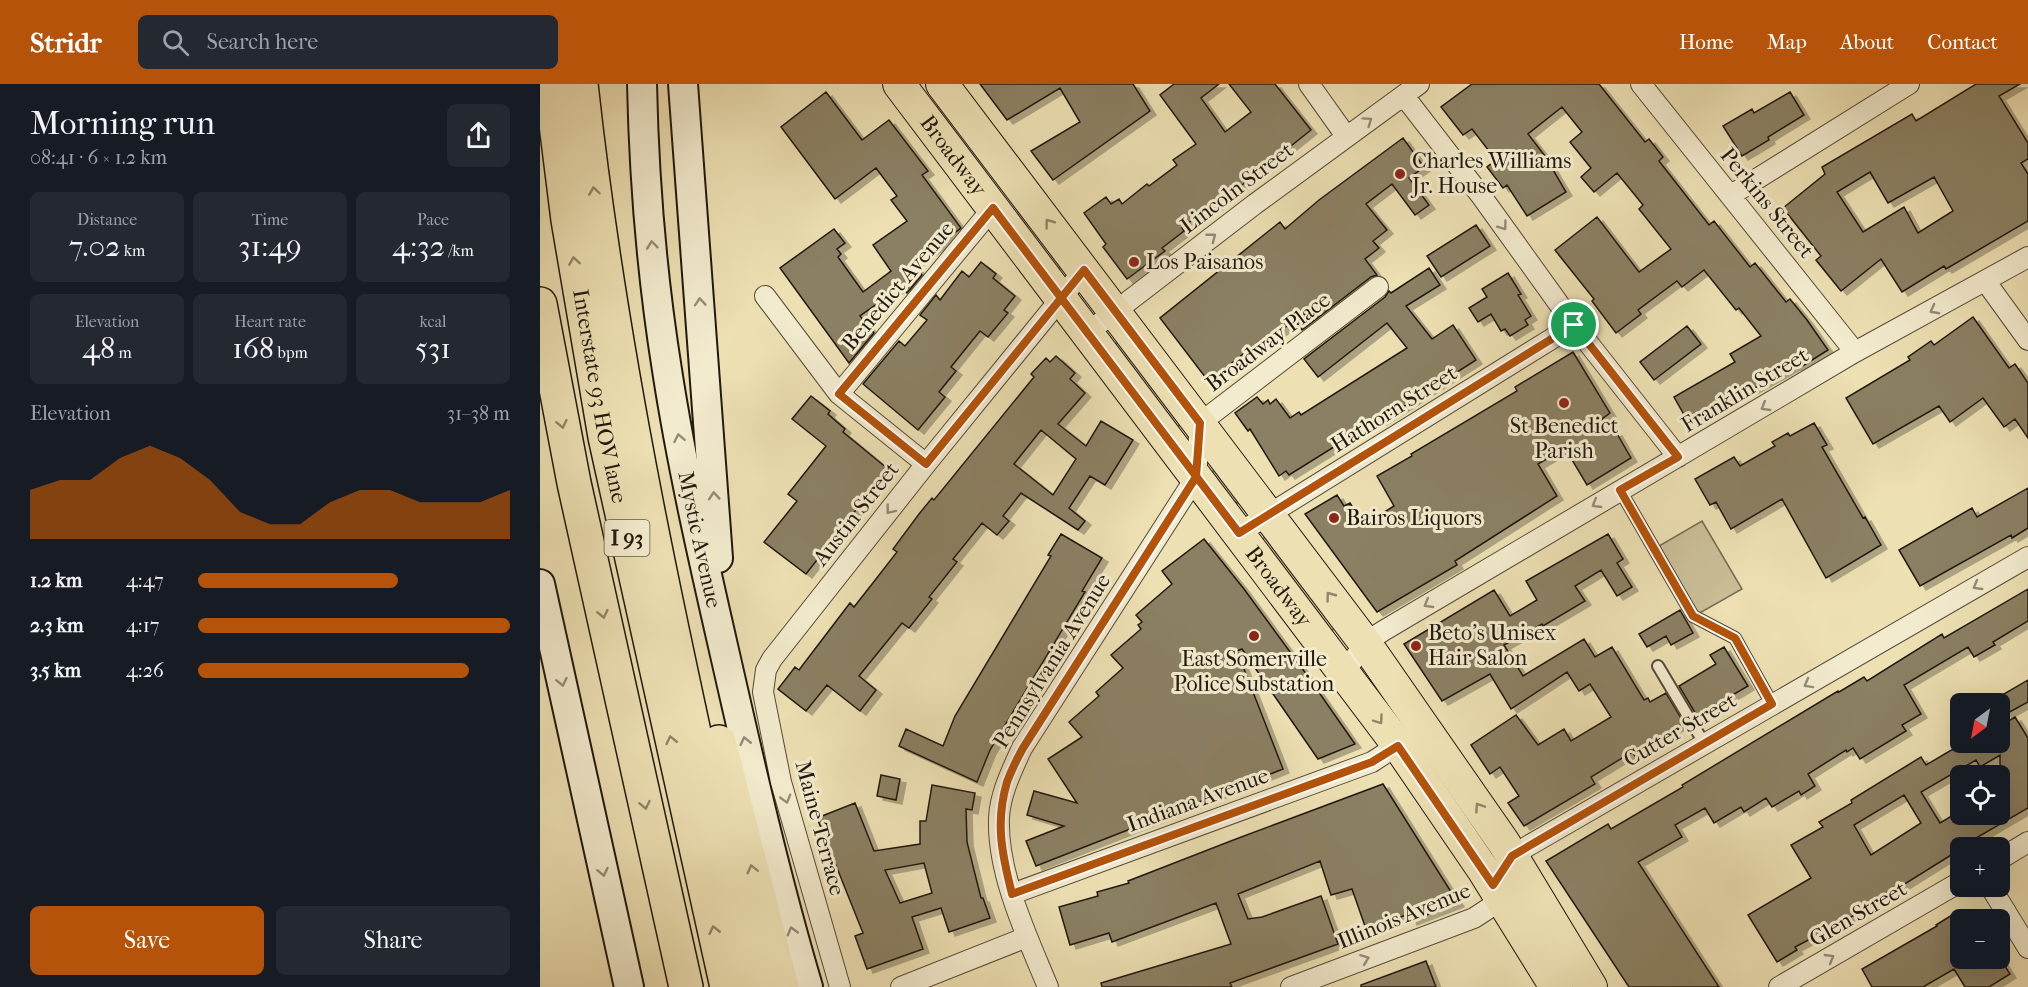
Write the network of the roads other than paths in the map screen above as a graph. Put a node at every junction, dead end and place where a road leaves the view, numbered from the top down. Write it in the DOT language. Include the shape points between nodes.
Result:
graph roads {
  1 [pos="551,84"];
  2 [pos="581,84"];
  3 [pos="642,84"];
  4 [pos="666,84"];
  5 [pos="682,84"];
  6 [pos="899,84"];
  7 [pos="1309,84"];
  8 [pos="1641,84"];
  9 [pos="1909,84"];
  10 [pos="948,86"];
  11 [pos="1411,90"];
  12 [pos="919,110"];
  13 [pos="686,128"];
  14 [pos="1346,136"];
  15 [pos="1731,195"];
  16 [pos="993,208"];
  17 [pos="2028,257"];
  18 [pos="1084,270"];
  19 [pos="1986,282"];
  20 [pos="1378,287"];
  21 [pos="765,296"];
  22 [pos="1060,298"];
  23 [pos="540,304"];
  24 [pos="1116,311"];
  25 [pos="1574,325"];
  26 [pos="1087,333"];
  27 [pos="2028,340"];
  28 [pos="1855,352"];
  29 [pos="623,373"];
  30 [pos="839,394"];
  31 [pos="1200,423"];
  32 [pos="1678,457"];
  33 [pos="926,464"];
  34 [pos="1196,477"];
  35 [pos="1620,490"];
  36 [pos="1269,515"];
  37 [pos="1239,533"];
  38 [pos="2028,557"];
  39 [pos="540,584"];
  40 [pos="722,639"];
  41 [pos="1365,643"];
  42 [pos="1658,666"];
  43 [pos="1344,673"];
  44 [pos="763,680"];
  45 [pos="1772,704"];
  46 [pos="1704,743"];
  47 [pos="1398,746"];
  48 [pos="2028,842"];
  49 [pos="2010,853"];
  50 [pos="1507,877"];
  51 [pos="1950,888"];
  52 [pos="1012,894"];
  53 [pos="1997,897"];
  54 [pos="1028,937"];
  55 [pos="2028,948"];
  56 [pos="628,987"];
  57 [pos="686,987"];
  58 [pos="727,987"];
  59 [pos="750,987"];
  60 [pos="782,987"];
  61 [pos="808,987"];
  62 [pos="840,987"];
  63 [pos="901,987"];
  64 [pos="1048,987"];
  65 [pos="1291,987"];
  66 [pos="1556,987"];
  67 [pos="1592,987"];
  68 [pos="1779,987"];
  58 -- 1 [label="highway, Interstate 93 HOV lane / I 93, one-way" via="605,436 574,262"];
  29 -- 2 [label="highway, I 93, one-way"];
  40 -- 3 [label="main road, Mystic Avenue, one-way" via="667,369 652,243"];
  4 -- 13 [label="main road"];
  5 -- 13 [label="main road"];
  6 -- 12 [label="main road, Broadway"];
  7 -- 14 [label="street"];
  8 -- 15 [label="street, Perkins Street"];
  9 -- 15 [label="street"];
  10 -- 12 [label="street"];
  18 -- 10 [label="main road, Broadway, one-way"];
  14 -- 11 [label="street, Lincoln Street, one-way"];
  11 -- 25 [label="street, one-way"];
  12 -- 16 [label="main road, Broadway"];
  40 -- 13 [label="main road, one-way"];
  24 -- 14 [label="street, Lincoln Street, one-way"];
  15 -- 28 [label="street, Perkins Street"];
  16 -- 22 [label="main road, Broadway"];
  16 -- 30 [label="street, Benedict Avenue"];
  17 -- 19 [label="street, Franklin Street"];
  18 -- 22 [label="street, Austin Street"];
  18 -- 24 [label="main road, Broadway"];
  19 -- 27 [label="street"];
  19 -- 28 [label="street, Franklin Street, one-way"];
  20 -- 31 [label="street, Broadway Place"];
  21 -- 30 [label="street"];
  22 -- 26 [label="main road, Broadway"];
  22 -- 33 [label="street, Austin Street"];
  23 -- 57 [label="highway, I 93, one-way" via="574,483"];
  24 -- 26 [label="street, Lincoln Street"];
  24 -- 31 [label="main road, Broadway"];
  25 -- 32 [label="street"];
  25 -- 36 [label="street, Hathorn Street"];
  26 -- 34 [label="main road, Broadway"];
  28 -- 32 [label="street, Franklin Street, one-way"];
  29 -- 59 [label="highway, I 93"];
  60 -- 29 [label="highway, one-way"];
  30 -- 33 [label="street"];
  31 -- 34 [label="street, Broadway Place"];
  31 -- 36 [label="main road, Broadway"];
  32 -- 35 [label="street, Franklin Street"];
  33 -- 44 [label="street, Austin Street, one-way" via="772,659"];
  34 -- 37 [label="main road, Broadway"];
  34 -- 52 [label="street, Pennsylvania Avenue" via="1023,748 1007,782 999,817 1002,853"];
  35 -- 41 [label="street, Franklin Street, one-way"];
  35 -- 45 [label="lane" via="1693,616 1735,638"];
  36 -- 37 [label="street, Hathorn Street"];
  41 -- 36 [label="main road, Broadway, one-way"];
  37 -- 43 [label="main road, Broadway"];
  38 -- 45 [label="street, Cutter Street, one-way"];
  39 -- 56 [label="main road, one-way"];
  61 -- 40 [label="main road, Mystic Avenue, one-way" via="774,869"];
  41 -- 43 [label="street, Franklin Street"];
  50 -- 41 [label="main road, Broadway, one-way"];
  42 -- 46 [label="lane"];
  43 -- 47 [label="main road, Broadway, one-way"];
  44 -- 62 [label="street, Maine Terrace, one-way" via="781,782"];
  45 -- 46 [label="street, Cutter Street"];
  46 -- 50 [label="street, Cutter Street"];
  47 -- 50 [label="main road, Broadway"];
  47 -- 52 [label="street, Indiana Avenue" via="1372,762"];
  48 -- 49 [label="street"];
  65 -- 50 [label="street, Illinois Avenue, one-way" via="1474,918"];
  50 -- 66 [label="main road, Broadway"];
  50 -- 67 [label="main road, Broadway"];
  68 -- 51 [label="street, Glen Street, one-way"];
  52 -- 54 [label="street, Pennsylvania Avenue"];
  53 -- 55 [label="street"];
  54 -- 63 [label="street"];
  54 -- 64 [label="street, Pennsylvania Avenue"];
}
